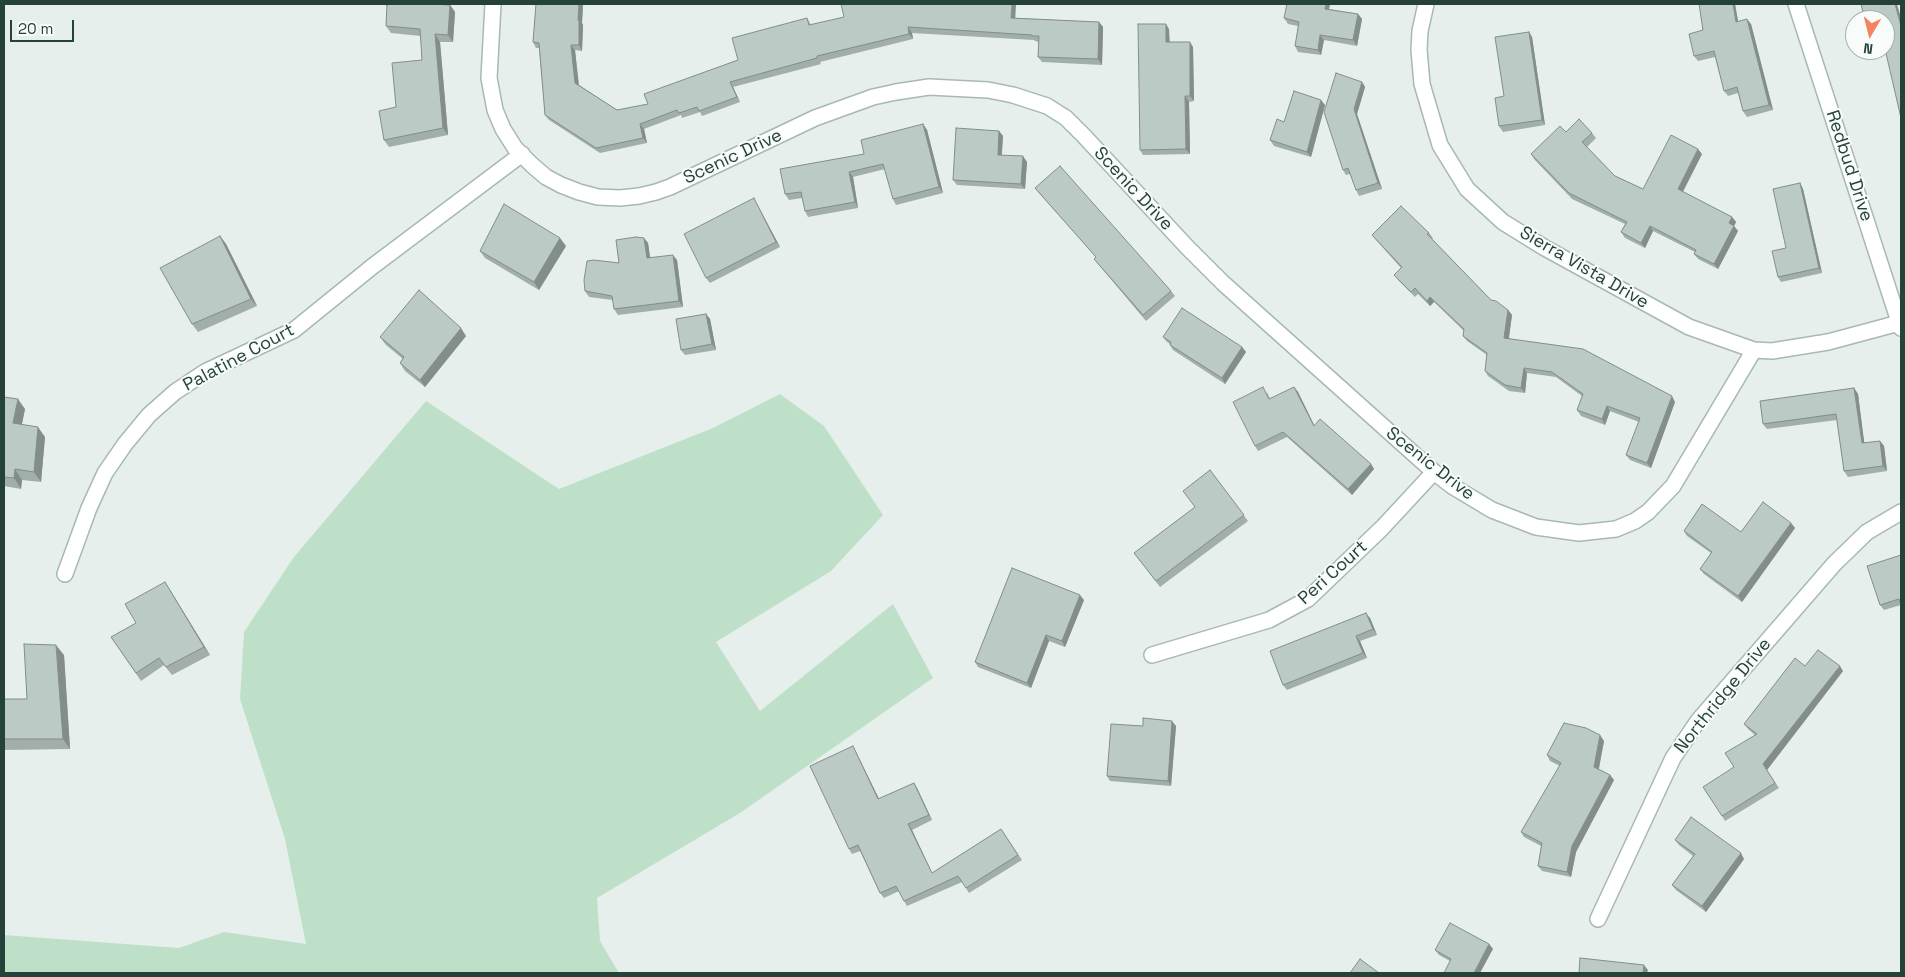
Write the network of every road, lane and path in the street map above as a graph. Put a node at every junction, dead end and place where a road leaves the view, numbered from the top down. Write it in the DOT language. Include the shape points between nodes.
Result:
graph roads {
  1 [pos="493,4"];
  2 [pos="1426,4"];
  3 [pos="1796,4"];
  4 [pos="522,154"];
  5 [pos="1900,325"];
  6 [pos="1754,350"];
  7 [pos="1434,472"];
  8 [pos="1901,512"];
  9 [pos="66,574"];
  10 [pos="1152,655"];
  11 [pos="1598,919"];
  1 -- 4 [label="street, Scenic Drive" via="489,58 492,95 503,129"];
  2 -- 6 [label="street, Sierra Vista Drive" via="1419,50 1425,98 1440,145 1467,189 1503,222 1545,248 1689,327"];
  3 -- 5 [label="street, Redbud Drive"];
  4 -- 7 [label="street, Scenic Drive" via="546,177 561,185 598,197 620,198 670,187 815,118 896,92 929,87 988,90 1047,106 1066,118 1084,136 1223,283"];
  4 -- 9 [label="street, Palatine Court" via="294,330 205,372 149,415 105,473 88,508"];
  5 -- 6 [label="street, Sierra Vista Drive" via="1800,347"];
  6 -- 7 [label="street, Scenic Drive" via="1673,486 1648,512 1616,529 1579,533 1536,527 1492,510"];
  7 -- 10 [label="street, Peri Court" via="1382,528 1308,599 1269,620"];
  8 -- 11 [label="street, Northridge Drive" via="1867,532 1834,564 1698,722 1673,758"];
}
